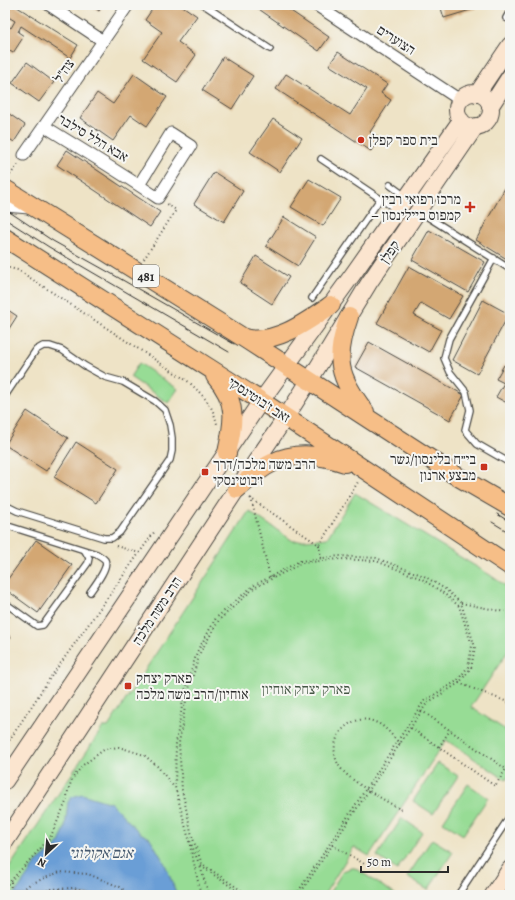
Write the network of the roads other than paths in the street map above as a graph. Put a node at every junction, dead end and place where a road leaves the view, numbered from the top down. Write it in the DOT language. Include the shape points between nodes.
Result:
graph roads {
  1 [pos="49,5"];
  2 [pos="128,5"];
  3 [pos="204,5"];
  4 [pos="316,5"];
  5 [pos="510,11"];
  6 [pos="510,20"];
  7 [pos="103,41"];
  8 [pos="510,45"];
  9 [pos="270,49"];
  10 [pos="508,81"];
  11 [pos="477,94"];
  12 [pos="460,100"];
  13 [pos="490,107"];
  14 [pos="461,120"];
  15 [pos="44,126"];
  16 [pos="476,126"];
  17 [pos="24,155"];
  18 [pos="321,160"];
  19 [pos="139,185"];
  20 [pos="390,185"];
  21 [pos="5,189"];
  22 [pos="407,197"];
  23 [pos="380,198"];
  24 [pos="5,206"];
  25 [pos="398,210"];
  26 [pos="418,210"];
  27 [pos="43,211"];
  28 [pos="5,238"];
  29 [pos="494,258"];
  30 [pos="510,269"];
  31 [pos="312,298"];
  32 [pos="331,305"];
  33 [pos="349,316"];
  34 [pos="244,338"];
  35 [pos="287,365"];
  36 [pos="206,367"];
  37 [pos="309,380"];
  38 [pos="5,396"];
  39 [pos="261,401"];
  40 [pos="286,417"];
  41 [pos="371,421"];
  42 [pos="227,453"];
  43 [pos="510,463"];
  44 [pos="365,471"];
  45 [pos="244,493"];
  46 [pos="5,505"];
  47 [pos="510,507"];
  48 [pos="5,525"];
  49 [pos="479,546"];
  50 [pos="85,550"];
  51 [pos="510,566"];
  52 [pos="510,571"];
  53 [pos="90,592"];
  54 [pos="5,604"];
  55 [pos="5,781"];
  56 [pos="510,816"];
  57 [pos="5,842"];
  58 [pos="510,869"];
  59 [pos="510,888"];
  60 [pos="458,895"];
  61 [pos="493,895"];
  62 [pos="505,895"];
  1 -- 7 [label="street"];
  2 -- 7 [label="street, צה\"ל"];
  3 -- 9 [label="lane"];
  4 -- 12 [label="street, הצוערים"];
  5 -- 6 [label="lane" via="506,18"];
  7 -- 15 [label="street, צה\"ל"];
  8 -- 11 [label="street"];
  10 -- 13 [label="street"];
  11 -- 12 [label="street" via="469,94"];
  11 -- 13 [label="street" via="485,97"];
  12 -- 14 [label="street" via="457,110"];
  13 -- 16 [label="street" via="485,122"];
  14 -- 16 [label="street" via="470,126"];
  14 -- 22 [label="street, קפלן"];
  15 -- 17 [label="street, צה\"ל"];
  15 -- 19 [label="street, אבא הלל סילבר"];
  16 -- 26 [label="street, קפלן"];
  18 -- 23 [label="lane"];
  19 -- 19 [label="street, אבא הלל סילבר" via="171,133 191,146 158,198"];
  20 -- 22 [label="lane"];
  21 -- 27 [label="main road, 481"];
  22 -- 25 [label="street, קפלן"];
  23 -- 25 [label="lane"];
  23 -- 31 [label="lane"];
  24 -- 27 [label="street"];
  25 -- 32 [label="street, קפלן"];
  26 -- 29 [label="lane"];
  26 -- 33 [label="street, קפלן"];
  27 -- 34 [label="main road, 481"];
  28 -- 36 [label="main road, זאב ז'בוטינסקי"];
  29 -- 30 [label="lane"];
  29 -- 43 [label="lane" via="449,339 444,358 450,372 466,392 470,410 464,430 477,444"];
  32 -- 34 [label="main road" via="301,326 287,332 254,340"];
  32 -- 35 [label="street, קפלן"];
  33 -- 37 [label="street, קפלן"];
  33 -- 41 [label="main road" via="342,337 342,376"];
  34 -- 35 [label="main road, 481"];
  35 -- 37 [label="main road, 481"];
  35 -- 39 [label="street"];
  36 -- 39 [label="main road, זאב ז'בוטינסקי"];
  36 -- 42 [label="main road" via="224,386 233,412"];
  37 -- 40 [label="street, הרב משה מלכה"];
  37 -- 41 [label="main road, 481"];
  38 -- 46 [label="lane" via="36,350 50,346 62,350 105,377 124,382 155,401 165,410 172,438 170,460 120,532 112,538 104,538"];
  39 -- 40 [label="main road, זאב ז'בוטינסקי"];
  39 -- 42 [label="street"];
  40 -- 44 [label="main road, זאב ז'בוטינסקי"];
  40 -- 45 [label="street, הרב משה מלכה"];
  41 -- 47 [label="main road, 481"];
  42 -- 55 [label="street"];
  44 -- 45 [label="main road" via="323,457 296,455 270,463"];
  44 -- 49 [label="main road, זאב ז'בוטינסקי"];
  45 -- 57 [label="street, הרב משה מלכה"];
  48 -- 50 [label="lane"];
  49 -- 51 [label="main road, זאב ז'בוטינסקי"];
  49 -- 52 [label="main road"];
  50 -- 53 [label="lane" via="97,554 106,561 106,566"];
  50 -- 54 [label="lane" via="89,558 88,563 43,625 37,626"];
  56 -- 60 [label="lane"];
  58 -- 61 [label="street"];
  59 -- 62 [label="street"];
}
